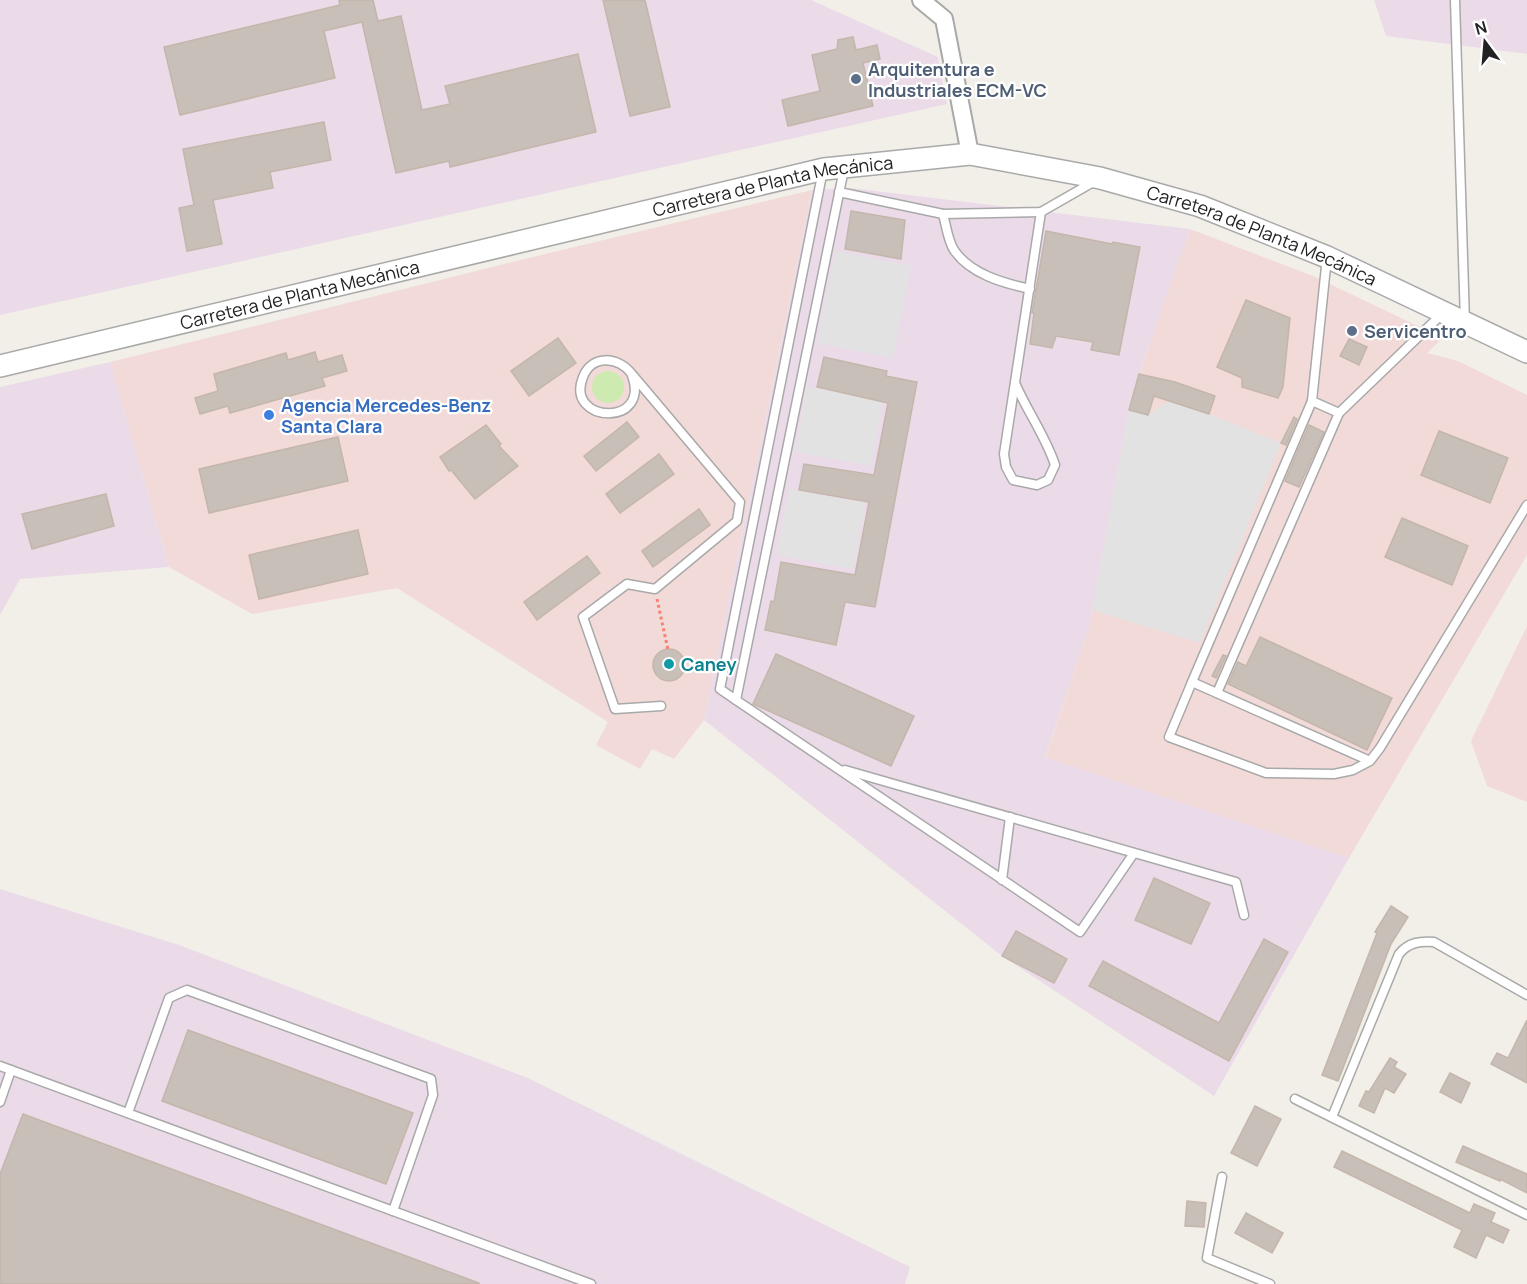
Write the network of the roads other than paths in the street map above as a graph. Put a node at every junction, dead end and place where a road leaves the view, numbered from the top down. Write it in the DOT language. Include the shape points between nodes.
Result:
graph roads {
  1 [pos="921,0"];
  2 [pos="1455,0"];
  3 [pos="970,154"];
  4 [pos="845,166"];
  5 [pos="824,169"];
  6 [pos="1100,178"];
  7 [pos="839,192"];
  8 [pos="1041,212"];
  9 [pos="943,214"];
  10 [pos="1327,257"];
  11 [pos="1030,289"];
  12 [pos="1444,313"];
  13 [pos="1465,323"];
  14 [pos="1527,352"];
  15 [pos="0,366"];
  16 [pos="632,373"];
  17 [pos="1015,383"];
  18 [pos="1312,401"];
  19 [pos="1339,413"];
  20 [pos="1527,505"];
  21 [pos="1192,682"];
  22 [pos="1217,693"];
  23 [pos="736,700"];
  24 [pos="661,706"];
  25 [pos="1370,761"];
  26 [pos="836,768"];
  27 [pos="1010,817"];
  28 [pos="1134,853"];
  29 [pos="1002,880"];
  30 [pos="1244,915"];
  31 [pos="1527,995"];
  32 [pos="0,1066"];
  33 [pos="11,1070"];
  34 [pos="1295,1099"];
  35 [pos="0,1102"];
  36 [pos="128,1113"];
  37 [pos="1332,1117"];
  38 [pos="1222,1177"];
  39 [pos="393,1211"];
  40 [pos="1527,1215"];
  41 [pos="591,1284"];
  42 [pos="1270,1284"];
  1 -- 3 [label="street" via="944,19"];
  2 -- 13 [label="lane"];
  3 -- 4 [label="street, Carretera de Planta Mecánica"];
  3 -- 6 [label="street, Carretera de Planta Mecánica"];
  4 -- 5 [label="street, Carretera de Planta Mecánica"];
  4 -- 7 [label="lane"];
  5 -- 15 [label="street, Carretera de Planta Mecánica"];
  5 -- 23 [label="lane" via="720,689"];
  6 -- 8 [label="lane"];
  6 -- 10 [label="street, Carretera de Planta Mecánica" via="1200,206"];
  7 -- 9 [label="lane"];
  7 -- 23 [label="lane"];
  8 -- 9 [label="lane"];
  8 -- 11 [label="lane"];
  9 -- 11 [label="lane" via="953,250 973,269"];
  10 -- 12 [label="street, Carretera de Planta Mecánica"];
  10 -- 18 [label="lane"];
  11 -- 17 [label="lane"];
  12 -- 13 [label="street, Carretera de Planta Mecánica"];
  12 -- 19 [label="lane"];
  13 -- 14 [label="street, Carretera de Planta Mecánica"];
  16 -- 16 [label="lane" via="609,360 592,365 580,387 586,404 601,414 620,412 633,399"];
  16 -- 24 [label="lane" via="740,502 736,521 655,589 627,584 583,617 615,710"];
  17 -- 17 [label="lane" via="1004,454 1006,468 1013,480 1037,485 1048,480 1054,465"];
  18 -- 19 [label="lane"];
  18 -- 21 [label="lane"];
  19 -- 22 [label="lane"];
  20 -- 25 [label="lane"];
  21 -- 22 [label="lane"];
  21 -- 25 [label="lane" via="1169,737 1266,773 1334,774"];
  22 -- 25 [label="lane"];
  23 -- 26 [label="lane"];
  26 -- 27 [label="lane"];
  26 -- 29 [label="lane"];
  27 -- 28 [label="lane"];
  27 -- 29 [label="lane"];
  28 -- 29 [label="lane" via="1080,932"];
  28 -- 30 [label="lane" via="1236,882"];
  31 -- 37 [label="lane" via="1434,942 1409,945 1399,954"];
  32 -- 33 [label="lane"];
  33 -- 35 [label="lane"];
  33 -- 36 [label="lane"];
  34 -- 37 [label="lane"];
  36 -- 39 [label="lane"];
  36 -- 39 [label="lane" via="169,998 188,990 431,1079 433,1095"];
  37 -- 40 [label="lane"];
  38 -- 42 [label="lane" via="1207,1258"];
  39 -- 41 [label="lane"];
}
